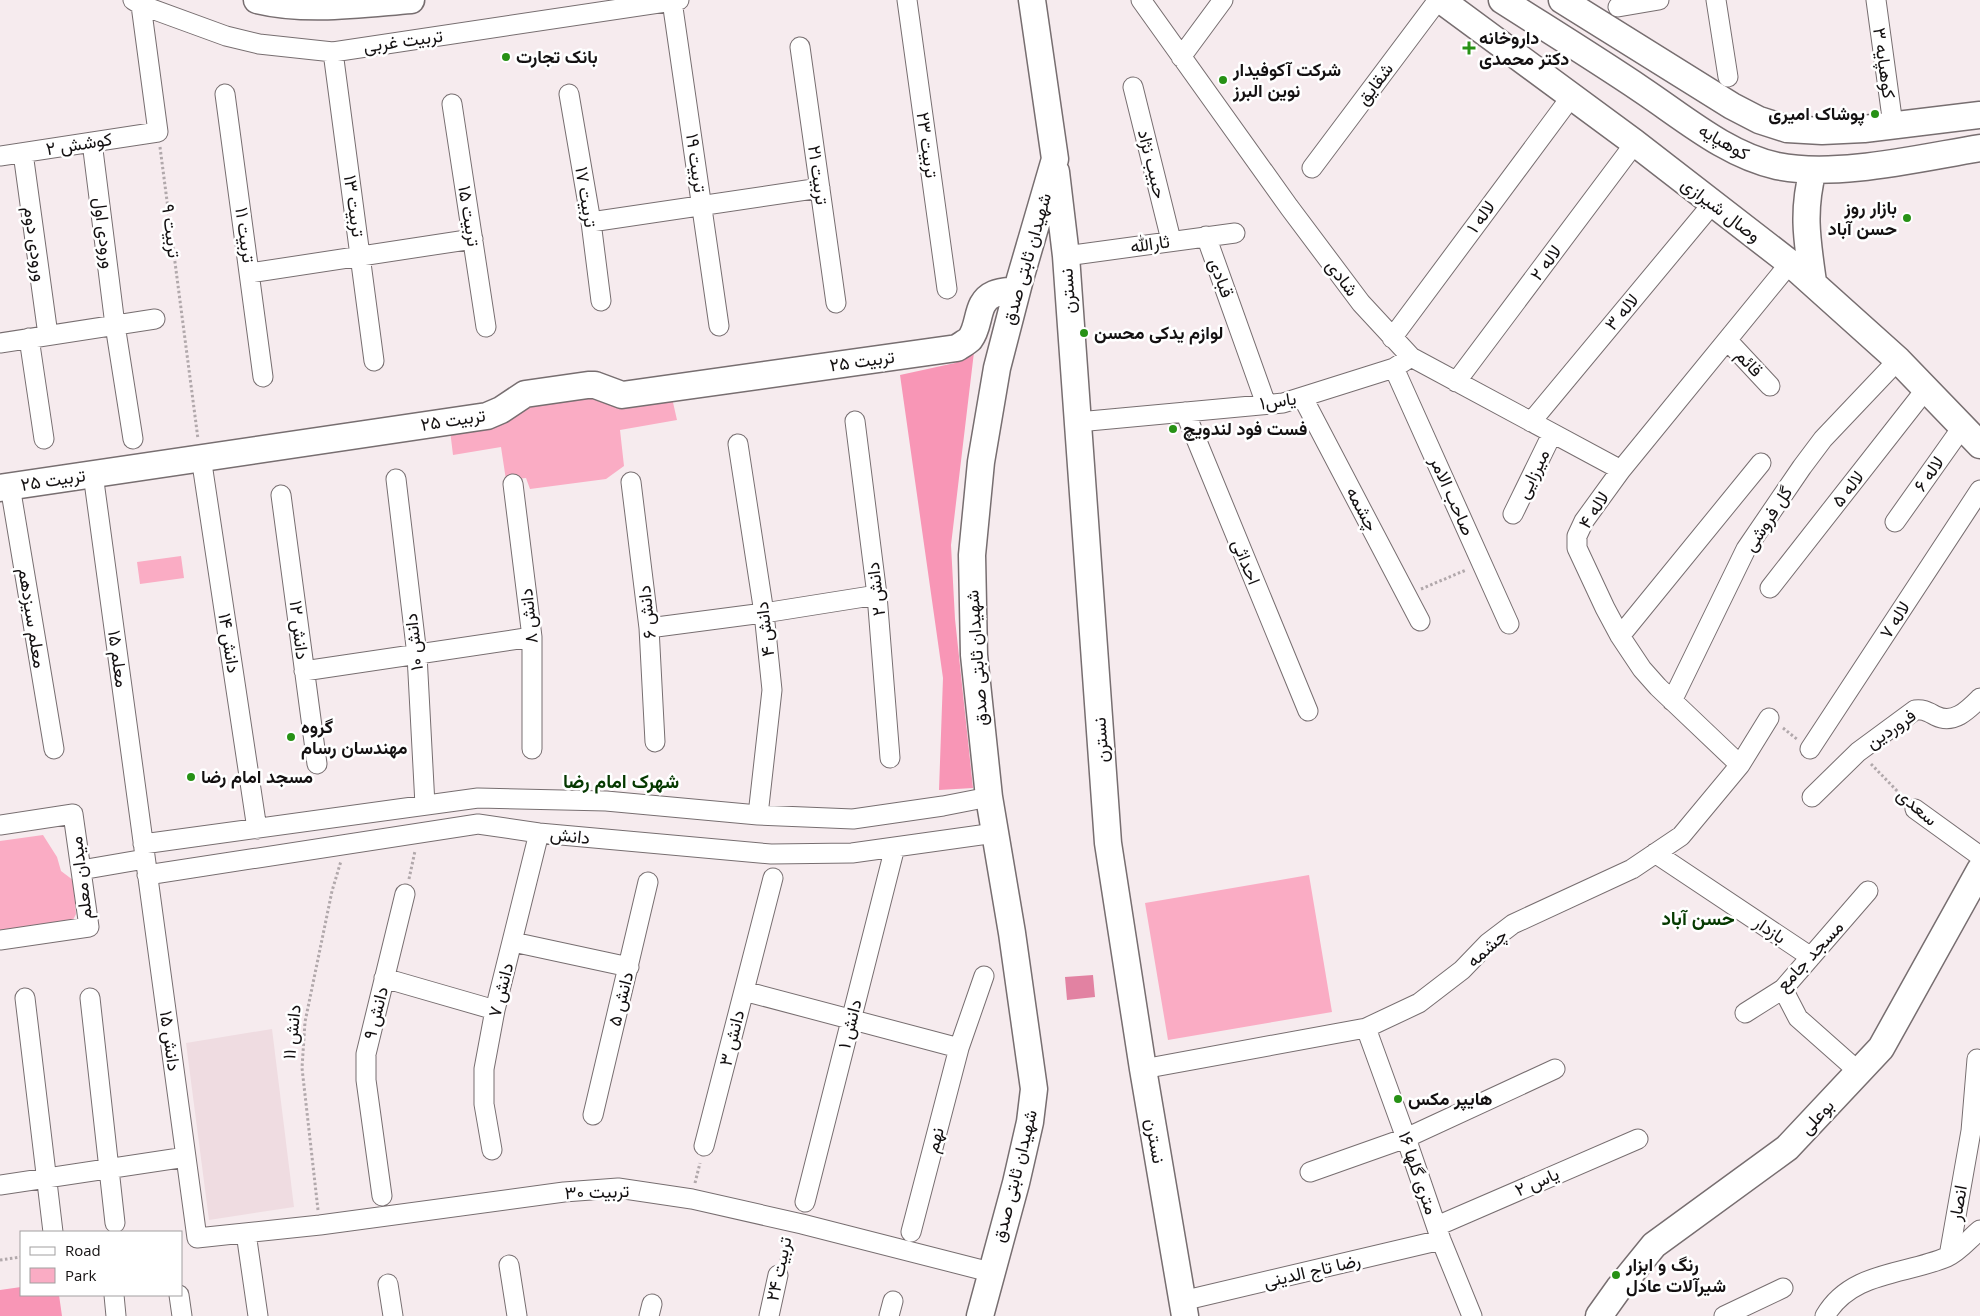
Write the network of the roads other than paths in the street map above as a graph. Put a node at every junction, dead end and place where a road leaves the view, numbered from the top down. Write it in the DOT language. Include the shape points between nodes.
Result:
graph roads {
  1 [pos="257,0"];
  2 [pos="411,0"];
  3 [pos="676,0"];
  4 [pos="907,0"];
  5 [pos="1032,0"];
  6 [pos="1141,0"];
  7 [pos="1223,0"];
  8 [pos="1439,0"];
  9 [pos="1502,0"];
  10 [pos="1562,0"];
  11 [pos="1659,0"];
  12 [pos="1716,0"];
  13 [pos="1876,0"];
  14 [pos="137,2"];
  15 [pos="1616,13"];
  16 [pos="1585,15"];
  17 [pos="1545,27"];
  18 [pos="1573,44"];
  19 [pos="800,46"];
  20 [pos="333,52"];
  21 [pos="1181,57"];
  22 [pos="1728,77"];
  23 [pos="1133,87"];
  24 [pos="225,94"];
  25 [pos="569,94"];
  26 [pos="1570,97"];
  27 [pos="452,104"];
  28 [pos="1980,115"];
  29 [pos="1893,125"];
  30 [pos="92,142"];
  31 [pos="1635,144"];
  32 [pos="1980,148"];
  33 [pos="23,152"];
  34 [pos="0,156"];
  35 [pos="1055,159"];
  36 [pos="1312,168"];
  37 [pos="1814,170"];
  38 [pos="820,188"];
  39 [pos="1712,203"];
  40 [pos="702,205"];
  41 [pos="591,222"];
  42 [pos="1235,233"];
  43 [pos="1206,236"];
  44 [pos="473,239"];
  45 [pos="1171,240"];
  46 [pos="1066,256"];
  47 [pos="360,257"];
  48 [pos="1790,263"];
  49 [pos="250,273"];
  50 [pos="1813,282"];
  51 [pos="948,289"];
  52 [pos="1017,290"];
  53 [pos="601,301"];
  54 [pos="836,303"];
  55 [pos="155,319"];
  56 [pos="116,325"];
  57 [pos="720,326"];
  58 [pos="486,327"];
  59 [pos="48,335"];
  60 [pos="29,338"];
  61 [pos="1392,338"];
  62 [pos="1728,341"];
  63 [pos="0,343"];
  64 [pos="1411,357"];
  65 [pos="1898,360"];
  66 [pos="374,361"];
  67 [pos="1394,368"];
  68 [pos="262,377"];
  69 [pos="1456,382"];
  70 [pos="1770,386"];
  71 [pos="1926,389"];
  72 [pos="1303,398"];
  73 [pos="1266,404"];
  74 [pos="1185,412"];
  75 [pos="854,420"];
  76 [pos="1078,422"];
  77 [pos="1531,422"];
  78 [pos="1552,434"];
  79 [pos="1972,435"];
  80 [pos="44,439"];
  81 [pos="133,439"];
  82 [pos="738,444"];
  83 [pos="201,457"];
  84 [pos="1761,463"];
  85 [pos="1621,470"];
  86 [pos="93,474"];
  87 [pos="396,479"];
  88 [pos="631,482"];
  89 [pos="514,484"];
  90 [pos="5,487"];
  91 [pos="1980,490"];
  92 [pos="281,495"];
  93 [pos="1513,514"];
  94 [pos="1895,522"];
  95 [pos="1770,588"];
  96 [pos="877,595"];
  97 [pos="764,613"];
  98 [pos="1420,621"];
  99 [pos="1510,624"];
  100 [pos="650,628"];
  101 [pos="1620,636"];
  102 [pos="532,637"];
  103 [pos="416,655"];
  104 [pos="304,671"];
  105 [pos="1980,698"];
  106 [pos="1672,701"];
  107 [pos="1308,711"];
  108 [pos="1769,718"];
  109 [pos="655,742"];
  110 [pos="54,749"];
  111 [pos="532,749"];
  112 [pos="1810,749"];
  113 [pos="890,758"];
  114 [pos="316,764"];
  115 [pos="1740,765"];
  116 [pos="989,797"];
  117 [pos="1812,797"];
  118 [pos="478,798"];
  119 [pos="425,805"];
  120 [pos="1915,809"];
  121 [pos="758,815"];
  122 [pos="0,824"];
  123 [pos="478,824"];
  124 [pos="257,829"];
  125 [pos="539,832"];
  126 [pos="995,833"];
  127 [pos="895,847"];
  128 [pos="1655,853"];
  129 [pos="1980,856"];
  130 [pos="145,859"];
  131 [pos="81,870"];
  132 [pos="1980,870"];
  133 [pos="772,878"];
  134 [pos="648,882"];
  135 [pos="1868,891"];
  136 [pos="405,894"];
  137 [pos="0,940"];
  138 [pos="513,942"];
  139 [pos="1811,957"];
  140 [pos="629,967"];
  141 [pos="984,976"];
  142 [pos="384,978"];
  143 [pos="1783,989"];
  144 [pos="744,991"];
  145 [pos="25,998"];
  146 [pos="90,998"];
  147 [pos="495,1010"];
  148 [pos="1745,1013"];
  149 [pos="851,1020"];
  150 [pos="1366,1028"];
  151 [pos="960,1048"];
  152 [pos="1977,1059"];
  153 [pos="1143,1069"];
  154 [pos="1555,1069"];
  155 [pos="1859,1072"];
  156 [pos="593,1115"];
  157 [pos="1406,1138"];
  158 [pos="1638,1139"];
  159 [pos="704,1146"];
  160 [pos="492,1150"];
  161 [pos="186,1157"];
  162 [pos="109,1168"];
  163 [pos="1310,1172"];
  164 [pos="47,1178"];
  165 [pos="0,1185"];
  166 [pos="382,1196"];
  167 [pos="805,1202"];
  168 [pos="115,1223"];
  169 [pos="1980,1230"];
  170 [pos="53,1231"];
  171 [pos="911,1232"];
  172 [pos="1439,1233"];
  173 [pos="246,1234"];
  174 [pos="197,1238"];
  175 [pos="1949,1256"];
  176 [pos="509,1265"];
  177 [pos="990,1272"];
  178 [pos="778,1275"];
  179 [pos="388,1284"];
  180 [pos="1783,1288"];
  181 [pos="114,1296"];
  182 [pos="179,1296"];
  183 [pos="1183,1309"];
  184 [pos="116,1316"];
  185 [pos="182,1316"];
  186 [pos="258,1316"];
  187 [pos="393,1316"];
  188 [pos="517,1316"];
  189 [pos="769,1316"];
  190 [pos="980,1316"];
  191 [pos="1472,1316"];
  192 [pos="1599,1316"];
  193 [pos="1724,1316"];
  194 [pos="1825,1316"];
  1 -- 2 [label="street" via="280,5 346,5"];
  3 -- 20 [label="street, تربیت غربی"];
  3 -- 40 [label="street, تربیت ۱۹"];
  4 -- 51 [label="street, تربیت ۲۳"];
  5 -- 35 [label="street, شهیدان ثابتی صدق"];
  6 -- 21 [label="street, شادی"];
  7 -- 21 [label="street"];
  8 -- 26 [label="street, وصال شیرازی"];
  8 -- 36 [label="street, شقایق"];
  9 -- 17 [label="street, کوهپایه"];
  10 -- 16 [label="street, کوهپایه"];
  10 -- 17 [label="street" via="1563,17 1556,24"];
  11 -- 15 [label="street"];
  12 -- 22 [label="street"];
  13 -- 29 [label="street, کوهپایه ۳"];
  14 -- 20 [label="street, تربیت غربی" via="226,36 259,44"];
  14 -- 30 [label="street, کوشش ۲" via="158,132"];
  15 -- 16 [label="street, کوهپایه"];
  15 -- 29 [label="street, کوهپایه" via="1732,106 1759,120 1787,129 1822,132"];
  16 -- 18 [label="street" via="1572,24"];
  17 -- 18 [label="street, کوهپایه"];
  18 -- 37 [label="street, کوهپایه" via="1748,158 1778,166"];
  19 -- 38 [label="street, تربیت ۲۱"];
  20 -- 47 [label="street, تربیت ۱۳"];
  21 -- 61 [label="street, شادی" via="1289,208 1361,303"];
  23 -- 45 [label="street, حبیب نژاد"];
  24 -- 49 [label="street, تربیت ۱۱"];
  25 -- 41 [label="street, تربیت ۱۷"];
  26 -- 31 [label="street, وصال شیرازی"];
  26 -- 61 [label="street, لاله ۱"];
  27 -- 44 [label="street, تربیت ۱۵"];
  28 -- 29 [label="street, کوهپایه"];
  30 -- 33 [label="street, کوشش ۲"];
  30 -- 56 [label="street, ورودی اول"];
  31 -- 39 [label="street, وصال شیرازی"];
  31 -- 69 [label="street, لاله ۲"];
  32 -- 37 [label="street, کوهپایه" via="1856,168"];
  33 -- 34 [label="street, کوشش ۲"];
  33 -- 59 [label="street, ورودی دوم"];
  35 -- 46 [label="street, نسترن"];
  35 -- 52 [label="street, شهیدان ثابتی صدق"];
  37 -- 50 [label="street" via="1806,210 1806,238"];
  38 -- 40 [label="street"];
  38 -- 54 [label="street, تربیت ۲۱"];
  39 -- 48 [label="street, وصال شیرازی"];
  39 -- 77 [label="street, لاله ۳"];
  40 -- 41 [label="street"];
  40 -- 57 [label="street, تربیت ۱۹"];
  41 -- 53 [label="street, تربیت ۱۷"];
  42 -- 43 [label="street, ثارالله"];
  43 -- 45 [label="street, ثارالله"];
  43 -- 73 [label="street, قبادی"];
  44 -- 47 [label="street"];
  44 -- 58 [label="street, تربیت ۱۵"];
  45 -- 46 [label="street, ثارالله"];
  46 -- 76 [label="street, نسترن"];
  47 -- 49 [label="street"];
  47 -- 66 [label="street, تربیت ۱۳"];
  48 -- 50 [label="street, وصال شیرازی"];
  48 -- 62 [label="street, لاله ۴"];
  49 -- 68 [label="street, تربیت ۱۱"];
  50 -- 65 [label="street, وصال شیرازی"];
  52 -- 83 [label="street, تربیت ۲۵" via="987,298 970,339 957,348 622,395 595,385 525,394 487,416"];
  52 -- 116 [label="street, شهیدان ثابتی صدق" via="997,368 981,462 972,555 974,655"];
  55 -- 56 [label="street"];
  56 -- 59 [label="street"];
  56 -- 81 [label="street, ورودی اول"];
  59 -- 60 [label="street"];
  60 -- 63 [label="street"];
  60 -- 80 [label="street"];
  61 -- 64 [label="street, شادی"];
  62 -- 70 [label="street, قائم"];
  62 -- 85 [label="street, لاله ۴"];
  64 -- 67 [label="street, یاس۱"];
  64 -- 69 [label="street, شادی"];
  65 -- 71 [label="street, وصال شیرازی"];
  65 -- 106 [label="street, گل فروشی" via="1823,440 1746,549"];
  67 -- 72 [label="street, یاس۱"];
  67 -- 99 [label="street, صاحب الامر"];
  69 -- 77 [label="street, شادی"];
  71 -- 79 [label="street, وصال شیرازی"];
  71 -- 95 [label="street, لاله ۵"];
  72 -- 73 [label="street, یاس۱"];
  72 -- 98 [label="street, چشمه"];
  73 -- 74 [label="street, یاس۱"];
  74 -- 76 [label="street, یاس۱"];
  74 -- 107 [label="street, احداثی"];
  75 -- 96 [label="street, دانش ۲"];
  76 -- 153 [label="street, نسترن" via="1108,843"];
  77 -- 78 [label="street, شادی"];
  78 -- 85 [label="street, شادی"];
  78 -- 93 [label="street, میرزایی"];
  79 -- 94 [label="street, لاله ۶"];
  82 -- 97 [label="street, دانش ۴"];
  83 -- 86 [label="street, تربیت ۲۵"];
  83 -- 124 [label="street, دانش ۱۴"];
  84 -- 101 [label="street"];
  85 -- 101 [label="street, لاله ۴" via="1577,536 1577,548"];
  86 -- 90 [label="street, تربیت ۲۵"];
  86 -- 130 [label="street, معلم ۱۵"];
  87 -- 103 [label="street, دانش ۱۰"];
  88 -- 100 [label="street, دانش ۶"];
  89 -- 102 [label="street, دانش ۸"];
  90 -- 110 [label="street, معلم سیزدهم"];
  91 -- 112 [label="street, لاله ۷"];
  92 -- 104 [label="street, دانش ۱۲"];
  96 -- 97 [label="street"];
  96 -- 113 [label="street, دانش ۲"];
  97 -- 100 [label="street"];
  97 -- 121 [label="street, دانش ۴" via="772,690"];
  100 -- 109 [label="street, دانش ۶"];
  101 -- 106 [label="street, لاله ۴" via="1642,669"];
  102 -- 103 [label="street"];
  102 -- 111 [label="street, دانش ۸"];
  103 -- 104 [label="street"];
  103 -- 119 [label="street, دانش ۱۰"];
  104 -- 114 [label="street, دانش ۱۲"];
  105 -- 117 [label="street, فروردین" via="1954,718 1939,718 1924,709 1915,710 1858,752"];
  106 -- 115 [label="street, لاله ۴"];
  108 -- 115 [label="street, چشمه"];
  115 -- 128 [label="street, چشمه" via="1681,836"];
  116 -- 121 [label="street, دانش" via="853,819"];
  116 -- 126 [label="street, شهیدان ثابتی صدق"];
  118 -- 119 [label="street, دانش"];
  118 -- 121 [label="street, دانش" via="606,802"];
  118 -- 123 [label="street"];
  119 -- 124 [label="street, دانش"];
  120 -- 129 [label="street, سعدی"];
  122 -- 131 [label="street, میدان معلم" via="73,814"];
  123 -- 125 [label="street, دانش"];
  123 -- 130 [label="street, دانش" via="346,844"];
  124 -- 130 [label="street, دانش"];
  125 -- 127 [label="street, دانش" via="770,854 852,853"];
  125 -- 138 [label="street, دانش ۷"];
  126 -- 127 [label="street, دانش"];
  126 -- 177 [label="street, شهیدان ثابتی صدق" via="1034,1089 1022,1157"];
  127 -- 149 [label="street, دانش ۱"];
  128 -- 139 [label="street, بازدار"];
  128 -- 150 [label="street, چشمه" via="1632,869 1513,924 1419,1003"];
  130 -- 131 [label="street"];
  130 -- 161 [label="street, دانش ۱۵"];
  131 -- 137 [label="street, میدان معلم" via="89,927"];
  132 -- 155 [label="street, بوعلی" via="1882,1048"];
  133 -- 144 [label="street, دانش ۳"];
  134 -- 140 [label="street, دانش ۵"];
  135 -- 139 [label="street, مسجد جامع"];
  136 -- 142 [label="street, دانش ۹"];
  138 -- 140 [label="street"];
  138 -- 147 [label="street, دانش ۷"];
  139 -- 143 [label="street, مسجد جامع"];
  140 -- 156 [label="street, دانش ۵"];
  141 -- 151 [label="street, نهم"];
  142 -- 147 [label="street"];
  142 -- 166 [label="street, دانش ۹" via="366,1054 366,1080"];
  143 -- 148 [label="street, مسجد جامع"];
  143 -- 155 [label="street" via="1798,1018"];
  144 -- 149 [label="street"];
  144 -- 159 [label="street, دانش ۳"];
  145 -- 164 [label="street"];
  146 -- 162 [label="street"];
  147 -- 160 [label="street, دانش ۷" via="484,1069 484,1104"];
  149 -- 151 [label="street"];
  149 -- 167 [label="street, دانش ۱"];
  150 -- 153 [label="street, چشمه"];
  150 -- 157 [label="street, ۱۶ متری گلها"];
  151 -- 171 [label="street, نهم"];
  152 -- 175 [label="street, انصار" via="1971,1131"];
  153 -- 183 [label="street, نسترن"];
  154 -- 157 [label="street"];
  155 -- 192 [label="street, بوعلی" via="1788,1148 1654,1245"];
  157 -- 163 [label="street"];
  157 -- 172 [label="street, ۱۶ متری گلها"];
  158 -- 172 [label="street, یاس ۲"];
  161 -- 162 [label="street"];
  161 -- 174 [label="street, دانش ۱۵"];
  162 -- 164 [label="street"];
  162 -- 168 [label="street"];
  164 -- 165 [label="street"];
  164 -- 170 [label="street"];
  169 -- 175 [label="street, انصار"];
  172 -- 183 [label="street, رضا تاج الدینی"];
  172 -- 191 [label="street, ۱۶ متری گلها"];
  173 -- 174 [label="street, تربیت ۳۰"];
  173 -- 177 [label="street, تربیت ۳۰" via="564,1192 618,1188 692,1199"];
  173 -- 186 [label="street"];
  175 -- 194 [label="street, انصار" via="1878,1276 1850,1288"];
  176 -- 188 [label="street"];
  177 -- 190 [label="street, شهیدان ثابتی صدق"];
  178 -- 189 [label="street, تربیت ۲۴"];
  179 -- 187 [label="street"];
  180 -- 193 [label="street"];
  181 -- 184 [label="street"];
  182 -- 185 [label="street"];
}
